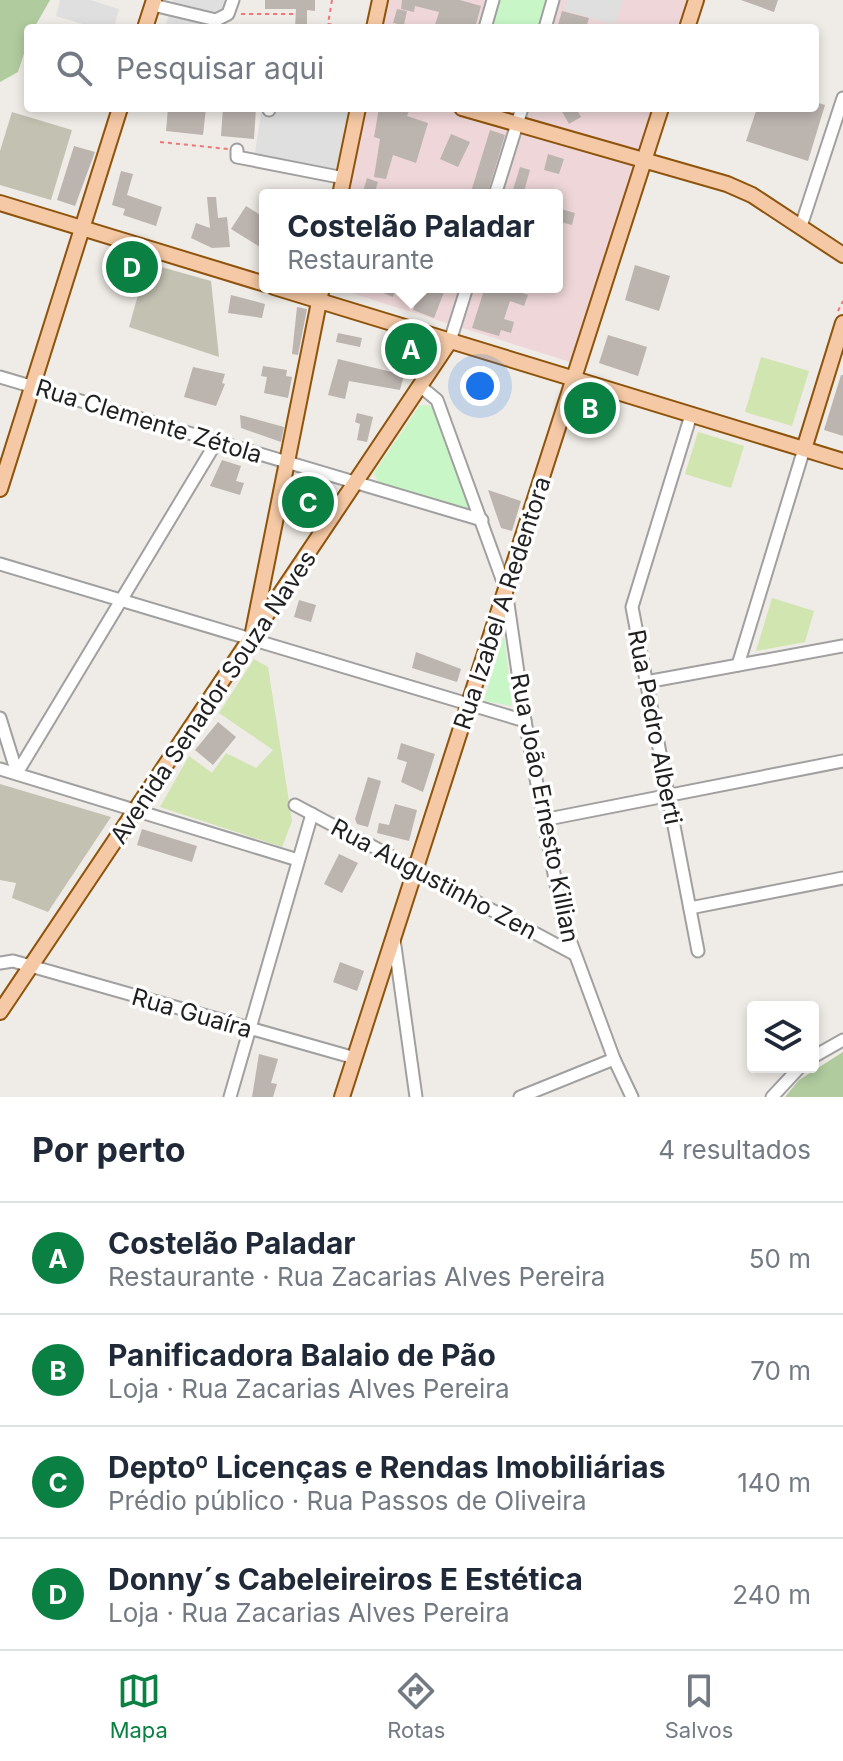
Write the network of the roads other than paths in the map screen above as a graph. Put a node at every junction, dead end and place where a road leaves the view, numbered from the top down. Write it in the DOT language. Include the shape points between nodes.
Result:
graph roads {
  1 [pos="233,0"];
  2 [pos="380,0"];
  3 [pos="493,0"];
  4 [pos="553,0"];
  5 [pos="696,0"];
  6 [pos="153,2"];
  7 [pos="146,24"];
  8 [pos="217,24"];
  9 [pos="375,24"];
  10 [pos="486,24"];
  11 [pos="546,24"];
  12 [pos="688,24"];
  13 [pos="843,98"];
  14 [pos="119,112"];
  15 [pos="357,112"];
  16 [pos="477,112"];
  17 [pos="521,112"];
  18 [pos="660,112"];
  19 [pos="518,123"];
  20 [pos="237,150"];
  21 [pos="645,159"];
  22 [pos="344,178"];
  23 [pos="341,189"];
  24 [pos="497,189"];
  25 [pos="0,203"];
  26 [pos="801,226"];
  27 [pos="82,228"];
  28 [pos="843,255"];
  29 [pos="259,282"];
  30 [pos="465,293"];
  31 [pos="321,294"];
  32 [pos="843,323"];
  33 [pos="450,341"];
  34 [pos="0,377"];
  35 [pos="575,379"];
  36 [pos="420,386"];
  37 [pos="32,387"];
  38 [pos="691,415"];
  39 [pos="217,441"];
  40 [pos="804,449"];
  41 [pos="843,461"];
  42 [pos="287,463"];
  43 [pos="356,483"];
  44 [pos="0,489"];
  45 [pos="482,520"];
  46 [pos="0,564"];
  47 [pos="506,590"];
  48 [pos="121,600"];
  49 [pos="252,639"];
  50 [pos="843,646"];
  51 [pos="738,665"];
  52 [pos="646,682"];
  53 [pos="469,704"];
  54 [pos="0,718"];
  55 [pos="525,721"];
  56 [pos="843,761"];
  57 [pos="0,769"];
  58 [pos="17,773"];
  59 [pos="668,796"];
  60 [pos="295,805"];
  61 [pos="138,811"];
  62 [pos="312,814"];
  63 [pos="543,820"];
  64 [pos="298,860"];
  65 [pos="416,870"];
  66 [pos="843,878"];
  67 [pos="690,908"];
  68 [pos="394,938"];
  69 [pos="698,951"];
  70 [pos="574,954"];
  71 [pos="0,963"];
  72 [pos="30,966"];
  73 [pos="0,1012"];
  74 [pos="250,1029"];
  75 [pos="843,1040"];
  76 [pos="819,1054"];
  77 [pos="355,1058"];
  78 [pos="614,1059"];
  79 [pos="794,1073"];
  80 [pos="230,1097"];
  81 [pos="342,1097"];
  82 [pos="416,1097"];
  83 [pos="520,1097"];
  84 [pos="632,1097"];
  85 [pos="772,1097"];
  1 -- 8 [label="street"];
  2 -- 9 [label="main road"];
  3 -- 10 [label="street"];
  4 -- 11 [label="street"];
  5 -- 12 [label="main road"];
  6 -- 7 [label="main road"];
  6 -- 8 [label="street"];
  13 -- 26 [label="street"];
  14 -- 27 [label="main road"];
  15 -- 22 [label="main road"];
  16 -- 19 [label="main road"];
  17 -- 19 [label="street"];
  18 -- 21 [label="main road, Rua Izabel A Redentora"];
  19 -- 21 [label="main road"];
  19 -- 24 [label="street"];
  20 -- 22 [label="street" via="237,157"];
  21 -- 26 [label="main road" via="739,188"];
  21 -- 35 [label="main road, Rua Izabel A Redentora"];
  22 -- 23 [label="main road"];
  25 -- 27 [label="main road"];
  26 -- 28 [label="main road"];
  27 -- 29 [label="main road"];
  27 -- 37 [label="main road"];
  30 -- 33 [label="street"];
  31 -- 33 [label="main road"];
  31 -- 42 [label="main road"];
  32 -- 40 [label="main road"];
  33 -- 35 [label="main road"];
  33 -- 36 [label="main road, Avenida Senador Souza Naves"];
  34 -- 37 [label="street, Rua Clemente Zétola"];
  35 -- 38 [label="main road"];
  35 -- 47 [label="main road, Rua Izabel A Redentora"];
  36 -- 43 [label="main road, Avenida Senador Souza Naves"];
  36 -- 45 [label="street, Rua João Ernesto Killian" via="437,400"];
  37 -- 39 [label="street, Rua Clemente Zétola"];
  37 -- 44 [label="main road"];
  38 -- 40 [label="main road"];
  38 -- 52 [label="street, Rua Pedro Alberti" via="632,607"];
  39 -- 42 [label="street, Rua Clemente Zétola"];
  39 -- 48 [label="street"];
  40 -- 41 [label="main road"];
  40 -- 51 [label="street"];
  42 -- 43 [label="street, Rua Clemente Zétola"];
  42 -- 49 [label="main road"];
  43 -- 45 [label="street, Rua Clemente Zétola"];
  43 -- 49 [label="main road, Avenida Senador Souza Naves"];
  45 -- 47 [label="street, Rua João Ernesto Killian"];
  46 -- 48 [label="street"];
  47 -- 53 [label="main road, Rua Izabel A Redentora"];
  47 -- 55 [label="street, Rua João Ernesto Killian"];
  48 -- 49 [label="street"];
  48 -- 58 [label="street"];
  49 -- 53 [label="street"];
  49 -- 61 [label="main road, Avenida Senador Souza Naves"];
  50 -- 51 [label="street"];
  51 -- 52 [label="street"];
  52 -- 59 [label="street, Rua Pedro Alberti"];
  53 -- 55 [label="street"];
  53 -- 65 [label="main road, Rua Izabel A Redentora"];
  54 -- 58 [label="street"];
  55 -- 63 [label="street, Rua João Ernesto Killian"];
  56 -- 59 [label="street"];
  57 -- 58 [label="street"];
  58 -- 61 [label="street"];
  59 -- 63 [label="street"];
  59 -- 67 [label="street, Rua Pedro Alberti"];
  60 -- 62 [label="street, Rua Augustinho Zen"];
  61 -- 64 [label="street"];
  61 -- 72 [label="main road, Avenida Senador Souza Naves"];
  62 -- 64 [label="street"];
  62 -- 65 [label="street, Rua Augustinho Zen"];
  63 -- 70 [label="street, Rua João Ernesto Killian"];
  64 -- 74 [label="street"];
  65 -- 68 [label="main road, Rua Izabel A Redentora"];
  65 -- 70 [label="street, Rua Augustinho Zen"];
  66 -- 67 [label="street"];
  67 -- 69 [label="street, Rua Pedro Alberti"];
  68 -- 77 [label="main road, Rua Izabel A Redentora"];
  68 -- 82 [label="street"];
  70 -- 78 [label="street, Rua João Ernesto Killian"];
  71 -- 72 [label="street, Rua Guaíra"];
  72 -- 73 [label="main road, Avenida Senador Souza Naves"];
  72 -- 74 [label="street, Rua Guaíra"];
  74 -- 77 [label="street, Rua Guaíra"];
  74 -- 80 [label="street"];
  75 -- 76 [label="street"];
  77 -- 81 [label="main road, Rua Izabel A Redentora"];
  78 -- 83 [label="street"];
  78 -- 84 [label="street, Rua João Ernesto Killian"];
  79 -- 85 [label="street"];
}
